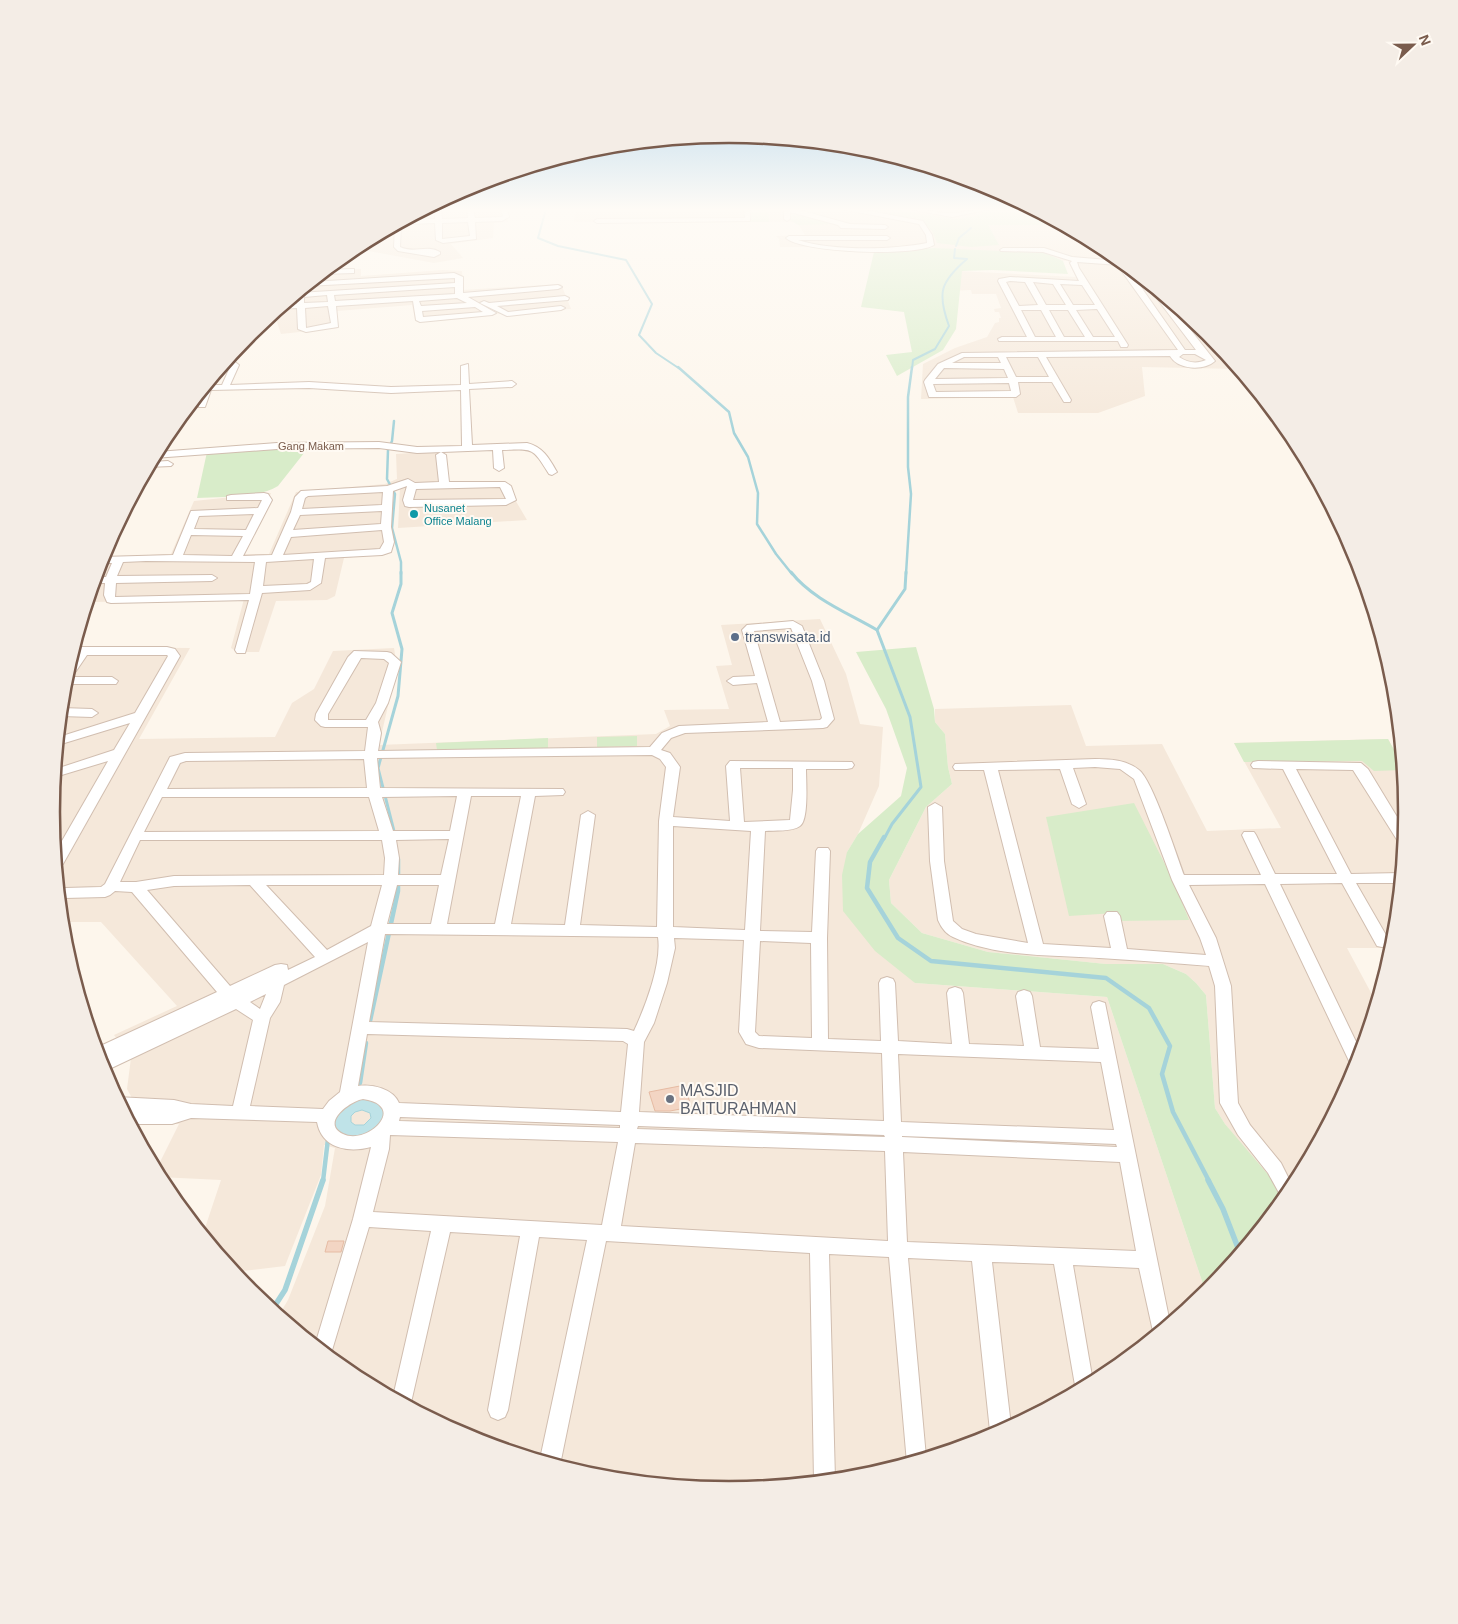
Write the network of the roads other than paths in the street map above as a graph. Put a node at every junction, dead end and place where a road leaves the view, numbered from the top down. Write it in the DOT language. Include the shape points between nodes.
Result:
graph roads {
  1 [pos="362,285"];
  2 [pos="459,285"];
  3 [pos="1004,285"];
  4 [pos="1030,285"];
  5 [pos="1057,285"];
  6 [pos="1085,285"];
  7 [pos="1135,285"];
  8 [pos="558,287"];
  9 [pos="311,290"];
  10 [pos="309,291"];
  11 [pos="330,293"];
  12 [pos="471,295"];
  13 [pos="459,296"];
  14 [pos="301,298"];
  15 [pos="565,298"];
  16 [pos="415,299"];
  17 [pos="330,303"];
  18 [pos="299,305"];
  19 [pos="476,305"];
  20 [pos="487,305"];
  21 [pos="292,306"];
  22 [pos="1100,307"];
  23 [pos="561,308"];
  24 [pos="1016,308"];
  25 [pos="1042,308"];
  26 [pos="1071,308"];
  27 [pos="1169,308"];
  28 [pos="417,309"];
  29 [pos="1002,339"];
  30 [pos="1032,339"];
  31 [pos="1061,339"];
  32 [pos="1090,339"];
  33 [pos="1120,339"];
  34 [pos="1127,351"];
  35 [pos="1179,353"];
  36 [pos="1040,354"];
  37 [pos="1204,354"];
  38 [pos="1001,355"];
  39 [pos="235,365"];
  40 [pos="465,366"];
  41 [pos="941,366"];
  42 [pos="1006,366"];
  43 [pos="1013,379"];
  44 [pos="1055,379"];
  45 [pos="928,382"];
  46 [pos="512,384"];
  47 [pos="226,386"];
  48 [pos="213,387"];
  49 [pos="465,387"];
  50 [pos="204,398"];
  51 [pos="1067,400"];
  52 [pos="202,405"];
  53 [pos="467,447"];
  54 [pos="497,447"];
  55 [pos="164,454"];
  56 [pos="441,455"];
  57 [pos="168,464"];
  58 [pos="158,465"];
  59 [pos="499,468"];
  60 [pos="552,472"];
  61 [pos="444,484"];
  62 [pos="412,486"];
  63 [pos="390,488"];
  64 [pos="231,498"];
  65 [pos="386,508"];
  66 [pos="261,512"];
  67 [pos="296,512"];
  68 [pos="386,527"];
  69 [pos="188,532"];
  70 [pos="250,533"];
  71 [pos="287,534"];
  72 [pos="320,557"];
  73 [pos="177,558"];
  74 [pos="217,558"];
  75 [pos="236,559"];
  76 [pos="261,559"];
  77 [pos="276,559"];
  78 [pos="110,560"];
  79 [pos="119,560"];
  80 [pos="104,574"];
  81 [pos="212,578"];
  82 [pos="103,579"];
  83 [pos="101,583"];
  84 [pos="256,594"];
  85 [pos="208,598"];
  86 [pos="241,650"];
  87 [pos="80,651"];
  88 [pos="762,679"];
  89 [pos="73,680"];
  90 [pos="112,681"];
  91 [pos="734,681"];
  92 [pos="68,712"];
  93 [pos="92,713"];
  94 [pos="140,716"];
  95 [pos="372,723"];
  96 [pos="774,726"];
  97 [pos="64,739"];
  98 [pos="654,751"];
  99 [pos="118,753"];
  100 [pos="378,756"];
  101 [pos="1065,764"];
  102 [pos="1287,764"];
  103 [pos="847,765"];
  104 [pos="1258,765"];
  105 [pos="799,766"];
  106 [pos="990,766"];
  107 [pos="960,767"];
  108 [pos="61,770"];
  109 [pos="381,792"];
  110 [pos="466,792"];
  111 [pos="528,792"];
  112 [pos="558,792"];
  113 [pos="158,794"];
  114 [pos="1079,804"];
  115 [pos="935,807"];
  116 [pos="588,815"];
  117 [pos="666,821"];
  118 [pos="737,825"];
  119 [pos="758,827"];
  120 [pos="1398,829"];
  121 [pos="456,835"];
  122 [pos="1249,835"];
  123 [pos="135,836"];
  124 [pos="393,836"];
  125 [pos="823,852"];
  126 [pos="61,855"];
  127 [pos="1346,878"];
  128 [pos="1394,878"];
  129 [pos="396,879"];
  130 [pos="1270,879"];
  131 [pos="446,880"];
  132 [pos="1179,880"];
  133 [pos="255,882"];
  134 [pos="111,886"];
  135 [pos="136,887"];
  136 [pos="66,893"];
  137 [pos="1112,916"];
  138 [pos="383,927"];
  139 [pos="438,929"];
  140 [pos="502,929"];
  141 [pos="572,931"];
  142 [pos="665,932"];
  143 [pos="752,935"];
  144 [pos="819,938"];
  145 [pos="1382,942"];
  146 [pos="1037,949"];
  147 [pos="1120,954"];
  148 [pos="322,955"];
  149 [pos="1214,961"];
  150 [pos="277,981"];
  151 [pos="887,983"];
  152 [pos="955,993"];
  153 [pos="1024,996"];
  154 [pos="233,998"];
  155 [pos="1099,1007"];
  156 [pos="262,1018"];
  157 [pos="360,1028"];
  158 [pos="636,1042"];
  159 [pos="820,1044"];
  160 [pos="889,1048"];
  161 [pos="105,1051"];
  162 [pos="961,1051"];
  163 [pos="1353,1052"];
  164 [pos="1033,1054"];
  165 [pos="1108,1056"];
  166 [pos="109,1062"];
  167 [pos="348,1095"];
  168 [pos="127,1104"];
  169 [pos="394,1110"];
  170 [pos="191,1112"];
  171 [pos="240,1113"];
  172 [pos="489,1114"];
  173 [pos="134,1116"];
  174 [pos="327,1116"];
  175 [pos="628,1127"];
  176 [pos="384,1132"];
  177 [pos="485,1132"];
  178 [pos="893,1137"];
  179 [pos="1126,1146"];
  180 [pos="1284,1186"];
  181 [pos="362,1219"];
  182 [pos="442,1225"];
  183 [pos="531,1230"];
  184 [pos="604,1233"];
  185 [pos="819,1246"];
  186 [pos="898,1249"];
  187 [pos="981,1252"];
  188 [pos="1062,1257"];
  189 [pos="1146,1260"];
  190 [pos="1160,1324"];
  191 [pos="325,1345"];
  192 [pos="1083,1379"];
  193 [pos="403,1396"];
  194 [pos="498,1410"];
  195 [pos="1000,1423"];
  196 [pos="915,1454"];
  197 [pos="551,1457"];
  198 [pos="824,1474"];
  1 -- 9 [label="street"];
  2 -- 11 [label="street"];
  2 -- 13 [label="street"];
  3 -- 24 [label="street"];
  4 -- 25 [label="street"];
  5 -- 26 [label="street"];
  6 -- 22 [label="street"];
  7 -- 35 [label="street"];
  8 -- 12 [label="street"];
  10 -- 11 [label="street"];
  11 -- 17 [label="street"];
  12 -- 13 [label="street"];
  12 -- 20 [label="street"];
  13 -- 16 [label="street"];
  13 -- 19 [label="street"];
  14 -- 18 [label="street"];
  15 -- 20 [label="street"];
  16 -- 17 [label="street"];
  16 -- 28 [label="street"];
  17 -- 18 [label="street"];
  17 -- 18 [label="street" via="334,325 306,330 302,329"];
  18 -- 21 [label="street"];
  19 -- 28 [label="street"];
  19 -- 28 [label="street" via="492,314 420,320"];
  20 -- 23 [label="street" via="507,314"];
  22 -- 26 [label="street"];
  22 -- 33 [label="street"];
  24 -- 25 [label="street"];
  24 -- 30 [label="street"];
  25 -- 26 [label="street"];
  25 -- 31 [label="street"];
  26 -- 32 [label="street"];
  27 -- 37 [label="street"];
  29 -- 30 [label="street"];
  30 -- 31 [label="street"];
  31 -- 32 [label="street"];
  32 -- 33 [label="street"];
  33 -- 34 [label="street"];
  34 -- 35 [label="street"];
  34 -- 36 [label="street"];
  35 -- 37 [label="street"];
  35 -- 37 [label="street" via="1174,357 1178,361 1197,365 1210,362"];
  36 -- 38 [label="street"];
  36 -- 44 [label="street"];
  38 -- 41 [label="street" via="962,355"];
  38 -- 42 [label="street"];
  39 -- 47 [label="street"];
  40 -- 49 [label="street"];
  41 -- 42 [label="street"];
  41 -- 45 [label="street"];
  42 -- 43 [label="street"];
  43 -- 44 [label="street"];
  43 -- 45 [label="street"];
  43 -- 45 [label="street" via="1016,394 932,395"];
  44 -- 51 [label="street"];
  46 -- 49 [label="street"];
  47 -- 48 [label="street"];
  47 -- 49 [label="street" via="380,390"];
  49 -- 53 [label="street"];
  50 -- 52 [label="street"];
  53 -- 54 [label="street, Gang Makam"];
  53 -- 55 [label="street, Gang Makam" via="417,450 263,446"];
  54 -- 59 [label="street"];
  54 -- 60 [label="street, Gang Makam" via="527,446 536,449"];
  56 -- 61 [label="street"];
  57 -- 58 [label="street"];
  61 -- 62 [label="street"];
  61 -- 62 [label="street" via="502,484 506,486 511,500 409,504"];
  62 -- 63 [label="street" via="408,482"];
  63 -- 65 [label="street"];
  63 -- 67 [label="street" via="305,493 300,497"];
  64 -- 66 [label="street" via="266,497"];
  65 -- 67 [label="street"];
  65 -- 68 [label="street"];
  66 -- 69 [label="street" via="195,512"];
  66 -- 70 [label="street"];
  67 -- 71 [label="street"];
  68 -- 71 [label="street"];
  68 -- 72 [label="street" via="389,542 386,550"];
  69 -- 70 [label="street"];
  69 -- 73 [label="street"];
  70 -- 75 [label="street"];
  71 -- 77 [label="street"];
  72 -- 77 [label="street"];
  72 -- 84 [label="street" via="316,583 310,587"];
  73 -- 74 [label="street"];
  73 -- 79 [label="street"];
  74 -- 75 [label="street"];
  74 -- 81 [label="street"];
  75 -- 76 [label="street"];
  76 -- 77 [label="street"];
  76 -- 84 [label="street"];
  78 -- 79 [label="street"];
  79 -- 80 [label="street"];
  81 -- 82 [label="street"];
  81 -- 85 [label="street"];
  83 -- 85 [label="street" via="111,600"];
  84 -- 85 [label="street"];
  84 -- 86 [label="street"];
  87 -- 94 [label="street" via="167,651 174,654"];
  88 -- 91 [label="street"];
  88 -- 96 [label="street"];
  88 -- 96 [label="street" via="749,628 793,624 818,681 828,719 823,724"];
  89 -- 90 [label="street"];
  92 -- 93 [label="street"];
  94 -- 97 [label="street"];
  94 -- 99 [label="street"];
  95 -- 95 [label="street" via="390,683 395,662 387,656 358,654 321,720 329,724"];
  95 -- 100 [label="street"];
  96 -- 98 [label="street" via="677,730 668,733"];
  98 -- 100 [label="street"];
  98 -- 117 [label="street" via="665,756 673,767"];
  99 -- 108 [label="street"];
  99 -- 126 [label="street"];
  100 -- 109 [label="street"];
  100 -- 113 [label="street" via="180,758 175,760"];
  101 -- 106 [label="street"];
  101 -- 114 [label="street"];
  101 -- 132 [label="street" via="1110,763 1136,772"];
  102 -- 104 [label="street"];
  102 -- 120 [label="street" via="1348,765 1361,769"];
  102 -- 127 [label="street"];
  103 -- 105 [label="street"];
  105 -- 118 [label="street" via="734,764"];
  105 -- 119 [label="street" via="798,821 789,825"];
  106 -- 107 [label="street"];
  106 -- 146 [label="street"];
  109 -- 110 [label="street"];
  109 -- 113 [label="street"];
  109 -- 124 [label="street"];
  110 -- 111 [label="street"];
  110 -- 121 [label="street"];
  111 -- 112 [label="street"];
  111 -- 140 [label="street"];
  113 -- 123 [label="street"];
  115 -- 146 [label="street" via="934,850 947,924 961,934 995,944"];
  116 -- 141 [label="street"];
  117 -- 118 [label="street"];
  117 -- 142 [label="street"];
  118 -- 119 [label="street"];
  119 -- 143 [label="street"];
  121 -- 124 [label="street"];
  121 -- 131 [label="street"];
  122 -- 130 [label="street"];
  123 -- 124 [label="street"];
  123 -- 134 [label="street"];
  124 -- 129 [label="street" via="392,858"];
  125 -- 144 [label="street"];
  127 -- 128 [label="street"];
  127 -- 130 [label="street"];
  127 -- 145 [label="street"];
  129 -- 131 [label="street"];
  129 -- 133 [label="street"];
  129 -- 138 [label="street"];
  130 -- 132 [label="street"];
  130 -- 163 [label="street"];
  131 -- 139 [label="street"];
  132 -- 149 [label="street" via="1208,938"];
  133 -- 135 [label="street" via="174,881"];
  133 -- 148 [label="street"];
  134 -- 135 [label="street"];
  134 -- 136 [label="street" via="105,892"];
  135 -- 154 [label="street"];
  137 -- 147 [label="street"];
  138 -- 139 [label="street"];
  138 -- 148 [label="street"];
  138 -- 157 [label="street"];
  139 -- 140 [label="street"];
  140 -- 141 [label="street"];
  141 -- 142 [label="street"];
  142 -- 143 [label="street"];
  142 -- 158 [label="street" via="667,946 641,1035"];
  143 -- 144 [label="street"];
  143 -- 159 [label="street" via="748,1036 760,1042"];
  144 -- 159 [label="street"];
  146 -- 147 [label="street"];
  147 -- 149 [label="street"];
  148 -- 150 [label="street"];
  148 -- 154 [label="street"];
  149 -- 180 [label="street" via="1222,986 1229,1102 1244,1130 1275,1168"];
  150 -- 154 [label="street"];
  150 -- 156 [label="street" via="272,1002"];
  151 -- 160 [label="street"];
  152 -- 162 [label="street"];
  153 -- 164 [label="street"];
  154 -- 156 [label="street"];
  154 -- 161 [label="street"];
  154 -- 166 [label="street"];
  155 -- 165 [label="street"];
  156 -- 171 [label="street"];
  157 -- 158 [label="street" via="627,1035"];
  157 -- 167 [label="street"];
  158 -- 175 [label="street"];
  159 -- 160 [label="street"];
  160 -- 162 [label="street"];
  160 -- 178 [label="street"];
  162 -- 164 [label="street"];
  164 -- 165 [label="street"];
  165 -- 179 [label="street"];
  167 -- 169 [label="street" via="378,1093 389,1100"];
  167 -- 174 [label="street"];
  168 -- 170 [label="street" via="174,1107"];
  169 -- 172 [label="street"];
  169 -- 176 [label="street"];
  170 -- 171 [label="street"];
  170 -- 173 [label="street" via="172,1117"];
  171 -- 174 [label="street"];
  172 -- 175 [label="street"];
  172 -- 177 [label="street"];
  174 -- 176 [label="street" via="331,1135 345,1142 363,1142"];
  175 -- 177 [label="street"];
  175 -- 178 [label="street"];
  175 -- 184 [label="street"];
  176 -- 177 [label="street"];
  176 -- 181 [label="street"];
  178 -- 179 [label="street"];
  178 -- 186 [label="street"];
  179 -- 189 [label="street"];
  181 -- 182 [label="street"];
  181 -- 191 [label="street"];
  182 -- 183 [label="street"];
  182 -- 193 [label="street"];
  183 -- 184 [label="street"];
  183 -- 194 [label="street"];
  184 -- 185 [label="street"];
  184 -- 197 [label="street"];
  185 -- 186 [label="street"];
  185 -- 198 [label="street"];
  186 -- 187 [label="street"];
  186 -- 196 [label="street"];
  187 -- 188 [label="street"];
  187 -- 195 [label="street"];
  188 -- 189 [label="street"];
  188 -- 192 [label="street"];
  189 -- 190 [label="street"];
}
